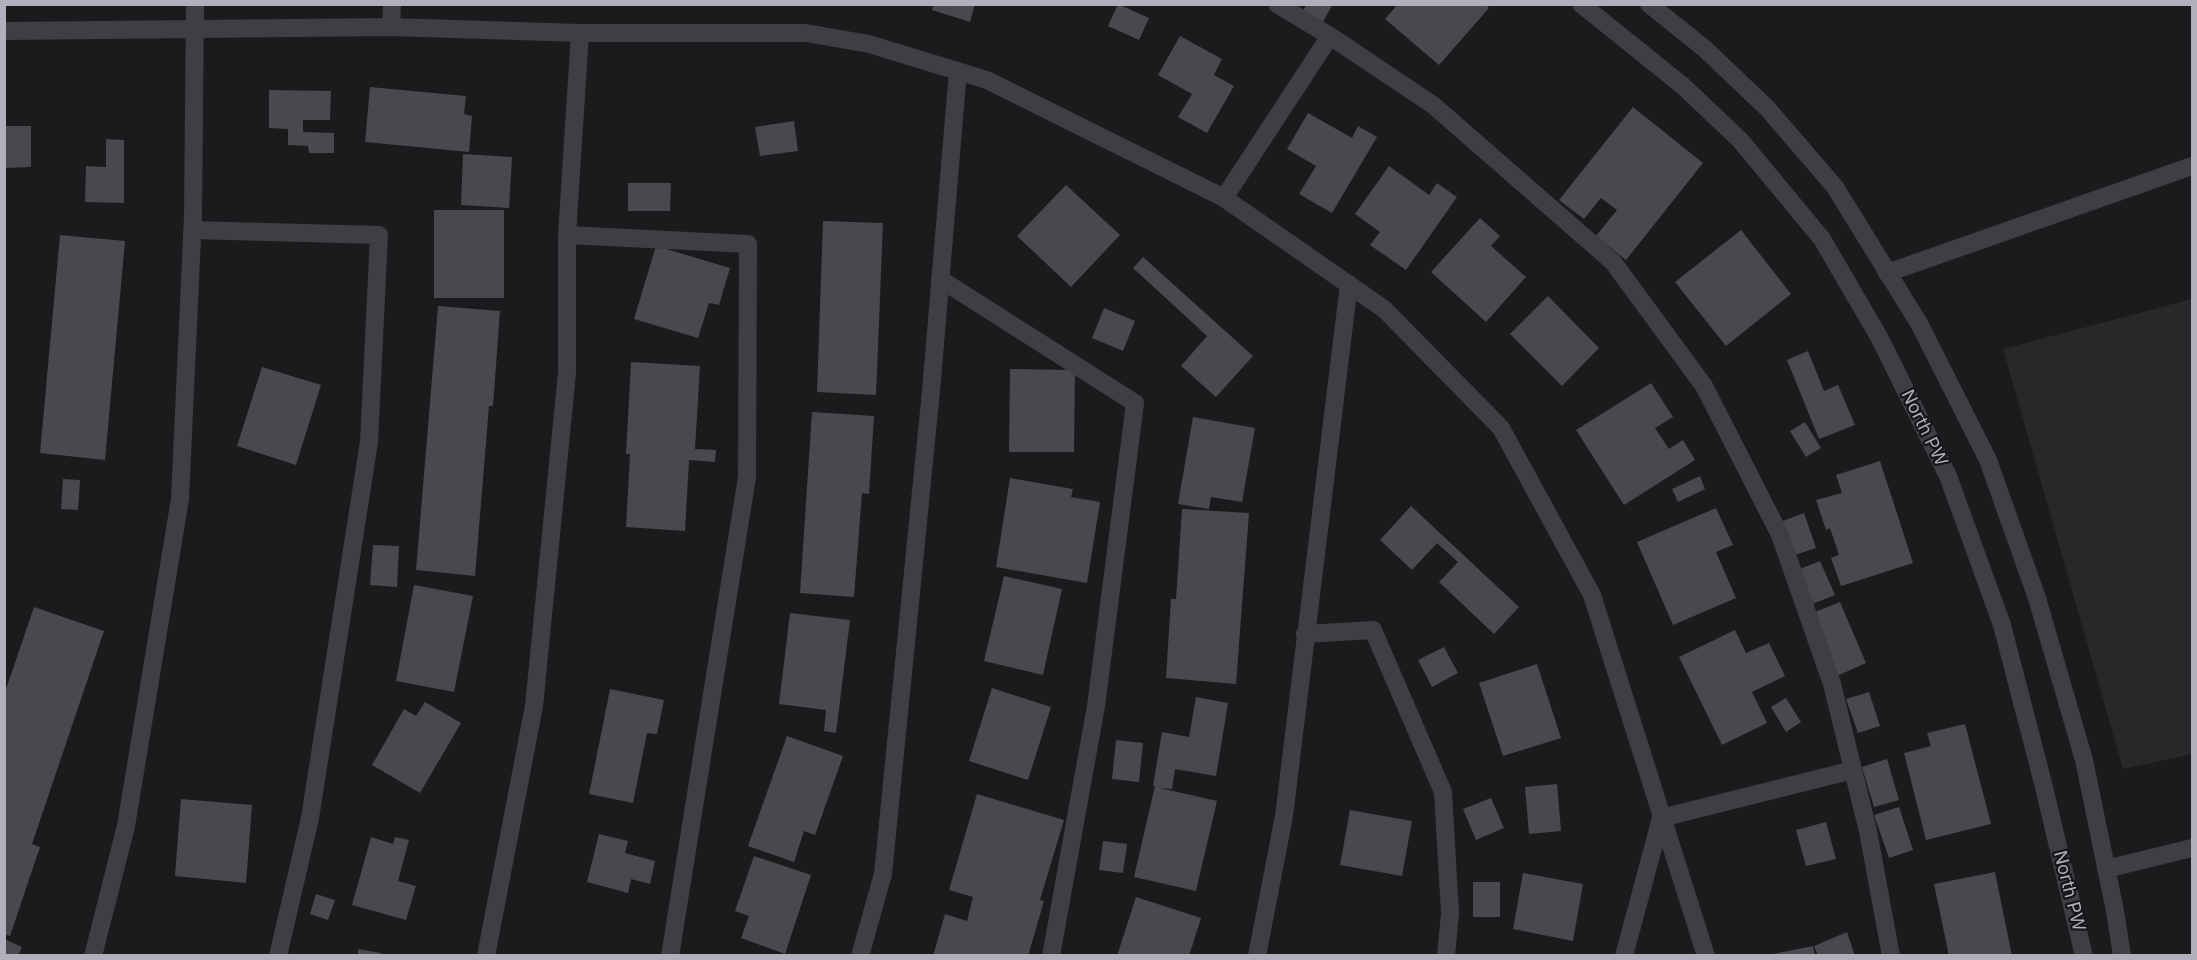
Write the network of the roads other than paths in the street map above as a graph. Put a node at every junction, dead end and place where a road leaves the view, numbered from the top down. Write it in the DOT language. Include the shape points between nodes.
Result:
graph roads {
  1 [pos="195,4"];
  2 [pos="392,4"];
  3 [pos="1277,4"];
  4 [pos="1581,4"];
  5 [pos="1649,4"];
  6 [pos="391,27"];
  7 [pos="4,31"];
  8 [pos="195,31"];
  9 [pos="580,33"];
  10 [pos="1330,36"];
  11 [pos="958,71"];
  12 [pos="2193,166"];
  13 [pos="1224,198"];
  14 [pos="192,230"];
  15 [pos="567,235"];
  16 [pos="1887,273"];
  17 [pos="940,279"];
  18 [pos="1349,284"];
  19 [pos="1305,634"];
  20 [pos="1852,770"];
  21 [pos="1661,818"];
  22 [pos="2193,848"];
  23 [pos="2106,869"];
  24 [pos="93,956"];
  25 [pos="278,956"];
  26 [pos="486,956"];
  27 [pos="670,956"];
  28 [pos="860,956"];
  29 [pos="1051,956"];
  30 [pos="1257,956"];
  31 [pos="1446,956"];
  32 [pos="1624,956"];
  33 [pos="1706,956"];
  34 [pos="1891,956"];
  35 [pos="2084,956"];
  36 [pos="2122,956"];
  1 -- 8 [label="street"];
  2 -- 6 [label="street"];
  3 -- 10 [label="street"];
  4 -- 35 [label="street, North PW" via="1683,86 1740,140 1822,239 1879,337 1947,476 2002,626"];
  5 -- 16 [label="street" via="1705,49 1767,108 1835,187"];
  6 -- 8 [label="street"];
  6 -- 9 [label="street"];
  7 -- 8 [label="street"];
  8 -- 14 [label="street"];
  9 -- 11 [label="street" via="806,33 869,44"];
  9 -- 15 [label="street"];
  10 -- 13 [label="street"];
  10 -- 20 [label="street" via="1433,105 1613,262 1704,386 1780,535 1832,684"];
  11 -- 13 [label="street" via="987,80"];
  11 -- 17 [label="street"];
  12 -- 16 [label="street"];
  13 -- 18 [label="street"];
  14 -- 24 [label="street" via="180,499 126,826"];
  14 -- 25 [label="street" via="379,235 369,442 310,818"];
  15 -- 26 [label="street" via="567,373 534,706"];
  15 -- 27 [label="street" via="748,244 747,477"];
  16 -- 23 [label="street" via="1920,325 1988,460 2037,598 2084,760"];
  17 -- 28 [label="street" via="883,874"];
  17 -- 29 [label="street" via="1135,404 1096,706"];
  18 -- 19 [label="street"];
  18 -- 21 [label="street" via="1384,309 1501,428 1592,595"];
  19 -- 30 [label="street" via="1284,816"];
  19 -- 31 [label="street" via="1373,630 1443,792 1450,913"];
  20 -- 21 [label="street"];
  20 -- 34 [label="street" via="1868,831"];
  21 -- 32 [label="street"];
  21 -- 33 [label="street"];
  22 -- 23 [label="street"];
  23 -- 36 [label="street"];
}
